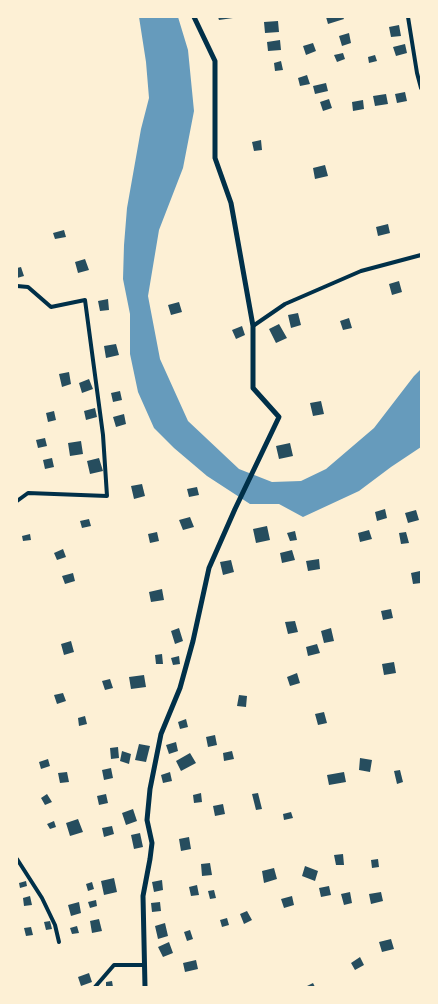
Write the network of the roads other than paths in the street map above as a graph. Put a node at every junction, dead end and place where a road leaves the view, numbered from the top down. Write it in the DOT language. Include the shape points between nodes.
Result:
graph roads {
  1 [pos="194,17"];
  2 [pos="408,17"];
  3 [pos="421,88"];
  4 [pos="421,255"];
  5 [pos="17,286"];
  6 [pos="253,326"];
  7 [pos="17,501"];
  8 [pos="17,859"];
  9 [pos="59,942"];
  10 [pos="144,965"];
  11 [pos="95,987"];
  12 [pos="145,987"];
  1 -- 6 [label="street" via="215,61 215,158 231,203"];
  2 -- 3 [label="street"];
  4 -- 6 [label="street" via="361,271 285,304"];
  5 -- 7 [label="street" via="28,287 51,307 85,300 103,435 107,496 28,493"];
  6 -- 10 [label="street" via="253,388 279,417 209,568 180,688 161,734 150,789 147,820 152,843 143,896"];
  8 -- 9 [label="street" via="42,898 55,925"];
  10 -- 11 [label="street" via="114,964"];
  10 -- 12 [label="street"];
}
